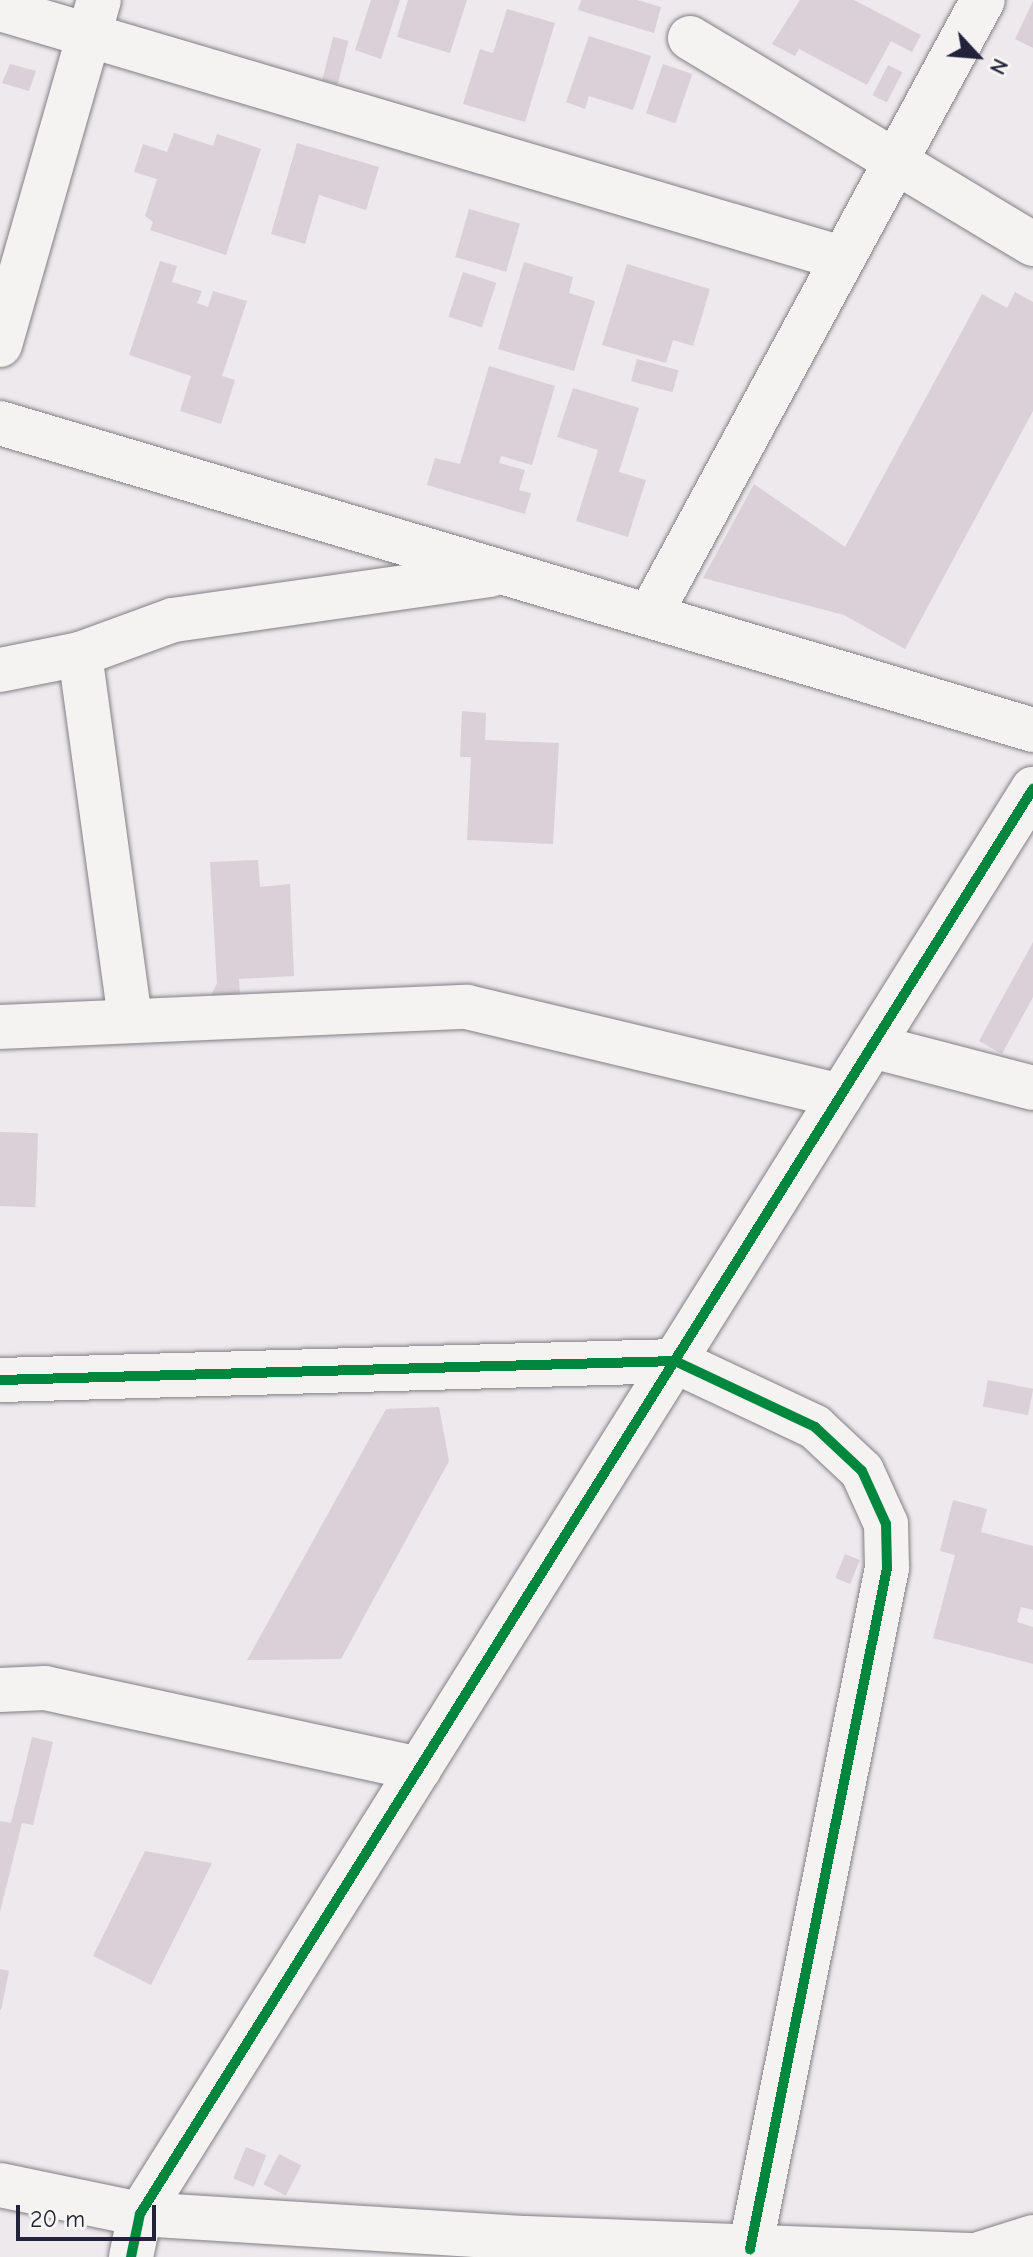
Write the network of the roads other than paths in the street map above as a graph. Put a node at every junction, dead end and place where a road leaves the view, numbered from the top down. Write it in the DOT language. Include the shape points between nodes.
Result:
graph roads {
  1 [pos="983,0"];
  2 [pos="0,9"];
  3 [pos="94,18"];
  4 [pos="690,38"];
  5 [pos="893,164"];
  6 [pos="1033,244"];
  7 [pos="841,258"];
  8 [pos="0,345"];
  9 [pos="0,423"];
  10 [pos="507,573"];
  11 [pos="650,615"];
  12 [pos="80,654"];
  13 [pos="0,670"];
  14 [pos="1033,730"];
  15 [pos="1033,789"];
  16 [pos="130,1021"];
  17 [pos="0,1027"];
  18 [pos="872,1046"];
  19 [pos="1033,1088"];
  20 [pos="841,1096"];
  21 [pos="675,1361"];
  22 [pos="0,1380"];
  23 [pos="0,1690"];
  24 [pos="419,1769"];
  25 [pos="0,2185"];
  26 [pos="140,2214"];
  27 [pos="1033,2237"];
  28 [pos="526,2238"];
  29 [pos="750,2249"];
  30 [pos="975,2256"];
  31 [pos="131,2257"];
  32 [pos="566,2257"];
  1 -- 5 [label="street"];
  2 -- 3 [label="street"];
  3 -- 7 [label="street"];
  3 -- 8 [label="street"];
  4 -- 5 [label="street"];
  5 -- 6 [label="street"];
  5 -- 7 [label="street"];
  7 -- 11 [label="street"];
  9 -- 10 [label="street"];
  10 -- 11 [label="street"];
  10 -- 12 [label="street" via="173,620"];
  11 -- 14 [label="street"];
  12 -- 13 [label="street"];
  12 -- 16 [label="street"];
  15 -- 18 [label="street"];
  16 -- 17 [label="street"];
  16 -- 20 [label="street" via="467,1007"];
  18 -- 19 [label="street"];
  18 -- 20 [label="street"];
  20 -- 21 [label="street"];
  21 -- 22 [label="street"];
  21 -- 24 [label="street"];
  21 -- 29 [label="street" via="815,1427 862,1471 886,1524 887,1568"];
  23 -- 24 [label="street" via="45,1688"];
  24 -- 26 [label="street"];
  25 -- 26 [label="street"];
  26 -- 28 [label="street"];
  26 -- 31 [label="street"];
  27 -- 30 [label="street"];
  28 -- 29 [label="street"];
  28 -- 32 [label="street"];
  29 -- 30 [label="street"];
}
